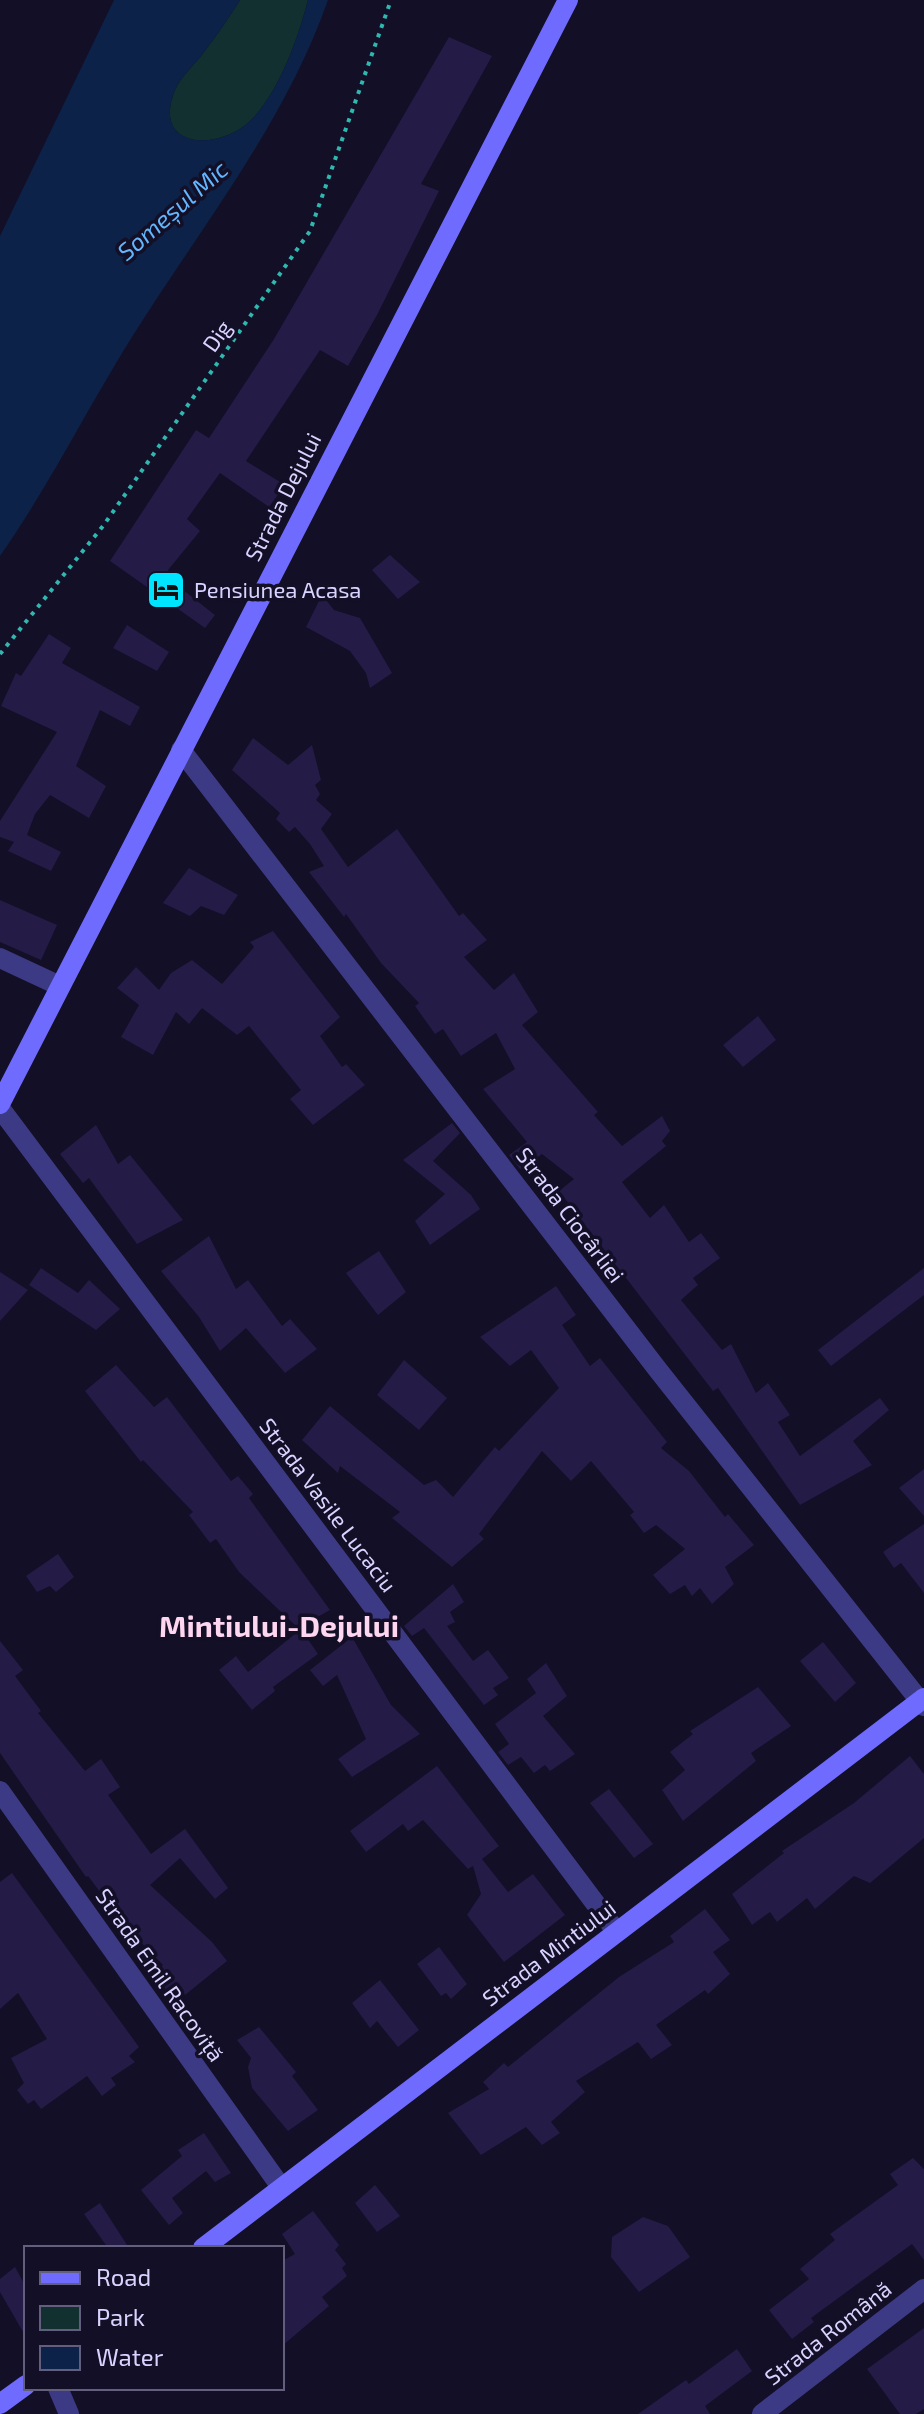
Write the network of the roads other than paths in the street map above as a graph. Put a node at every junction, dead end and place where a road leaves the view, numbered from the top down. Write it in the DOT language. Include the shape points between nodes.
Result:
graph roads {
  1 [pos="568,0"];
  2 [pos="181,750"];
  3 [pos="0,958"];
  4 [pos="60,986"];
  5 [pos="0,1106"];
  6 [pos="923,1702"];
  7 [pos="0,1791"];
  8 [pos="616,1931"];
  9 [pos="281,2187"];
  10 [pos="206,2246"];
  11 [pos="924,2289"];
  12 [pos="24,2386"];
  13 [pos="59,2390"];
  14 [pos="0,2404"];
  15 [pos="69,2414"];
  16 [pos="762,2414"];
  1 -- 2 [label="main road, Strada Dejului"];
  2 -- 4 [label="main road, Strada Dejului"];
  2 -- 6 [label="street, Strada Ciocârliei" via="658,1370"];
  3 -- 4 [label="street"];
  4 -- 5 [label="main road, Strada Dejului"];
  5 -- 8 [label="street, Strada Vasile Lucaciu"];
  6 -- 8 [label="main road, Strada Mintiului"];
  7 -- 9 [label="street, Strada Emil Racoviță"];
  8 -- 9 [label="main road, Strada Mintiului"];
  9 -- 10 [label="main road, Strada Mintiului"];
  11 -- 16 [label="street, Strada Română"];
  12 -- 14 [label="main road"];
  13 -- 15 [label="street"];
}
